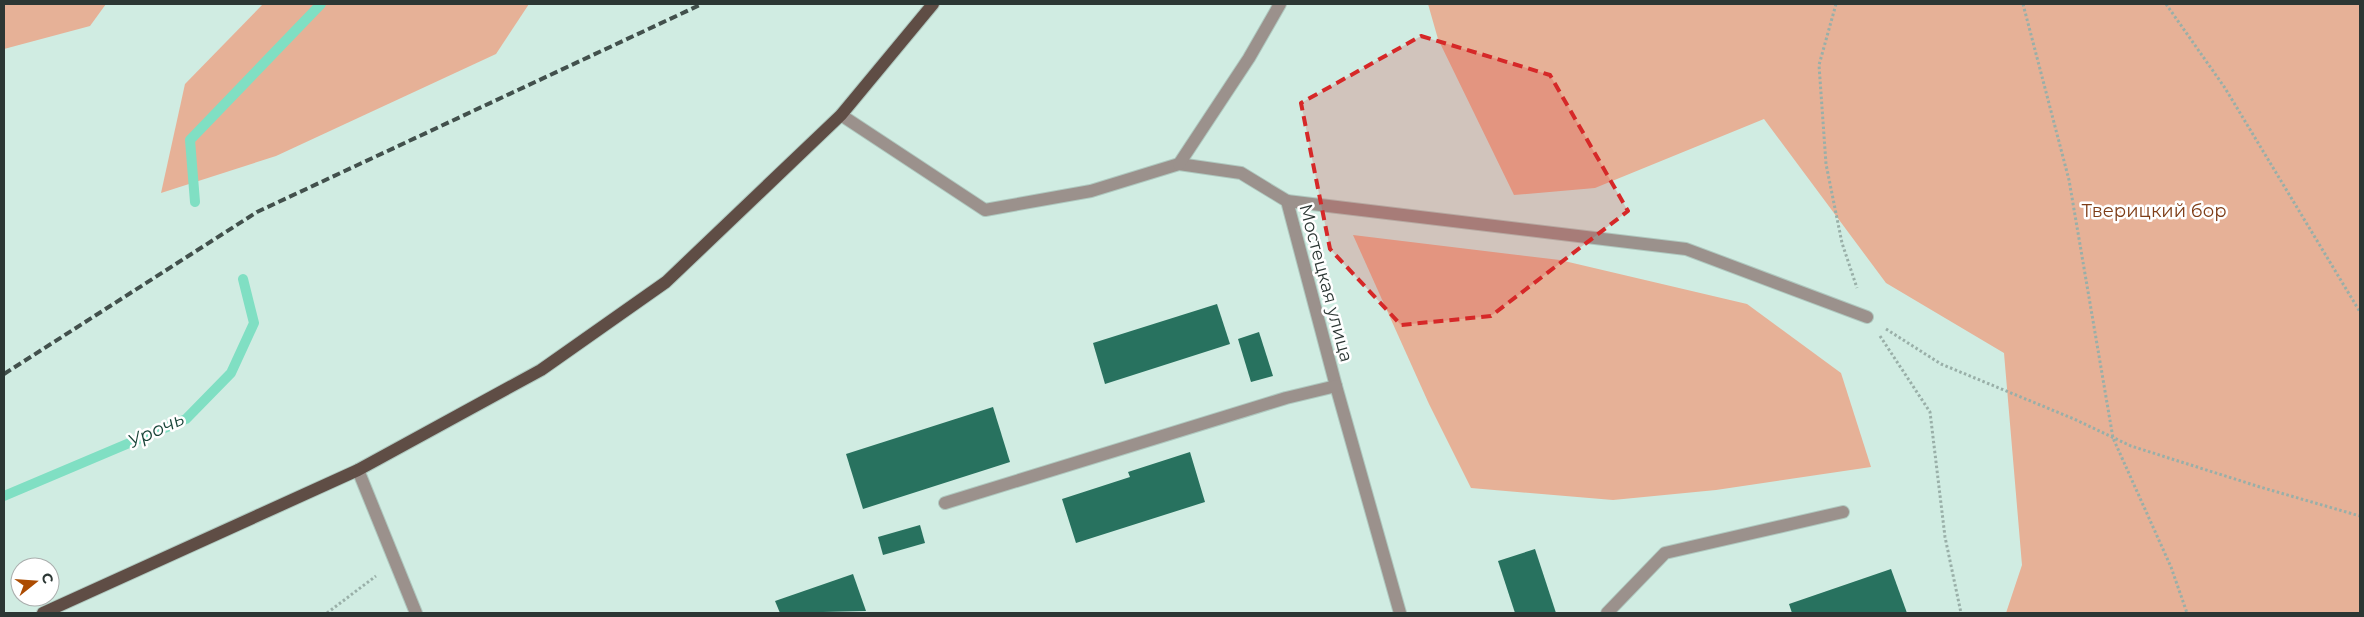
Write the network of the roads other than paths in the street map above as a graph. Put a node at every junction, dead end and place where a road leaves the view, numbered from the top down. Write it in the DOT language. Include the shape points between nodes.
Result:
graph roads {
  1 [pos="933,4"];
  2 [pos="1280,4"];
  3 [pos="841,115"];
  4 [pos="1179,164"];
  5 [pos="1286,201"];
  6 [pos="1867,317"];
  7 [pos="1336,386"];
  8 [pos="358,470"];
  9 [pos="944,503"];
  10 [pos="1843,512"];
  11 [pos="43,613"];
  12 [pos="416,613"];
  13 [pos="1400,613"];
  14 [pos="1607,613"];
  1 -- 3 [label="main road"];
  2 -- 4 [label="street" via="1249,58"];
  3 -- 4 [label="street, Мостецкая улица" via="985,210 1091,191"];
  3 -- 8 [label="main road" via="666,282 540,370"];
  4 -- 5 [label="street, Мостецкая улица" via="1241,173"];
  5 -- 6 [label="street" via="1686,249"];
  5 -- 7 [label="street, Мостецкая улица"];
  7 -- 9 [label="street" via="1286,398"];
  7 -- 13 [label="street, Мостецкая улица"];
  8 -- 11 [label="main road"];
  8 -- 12 [label="street"];
  10 -- 14 [label="street" via="1665,553"];
}
